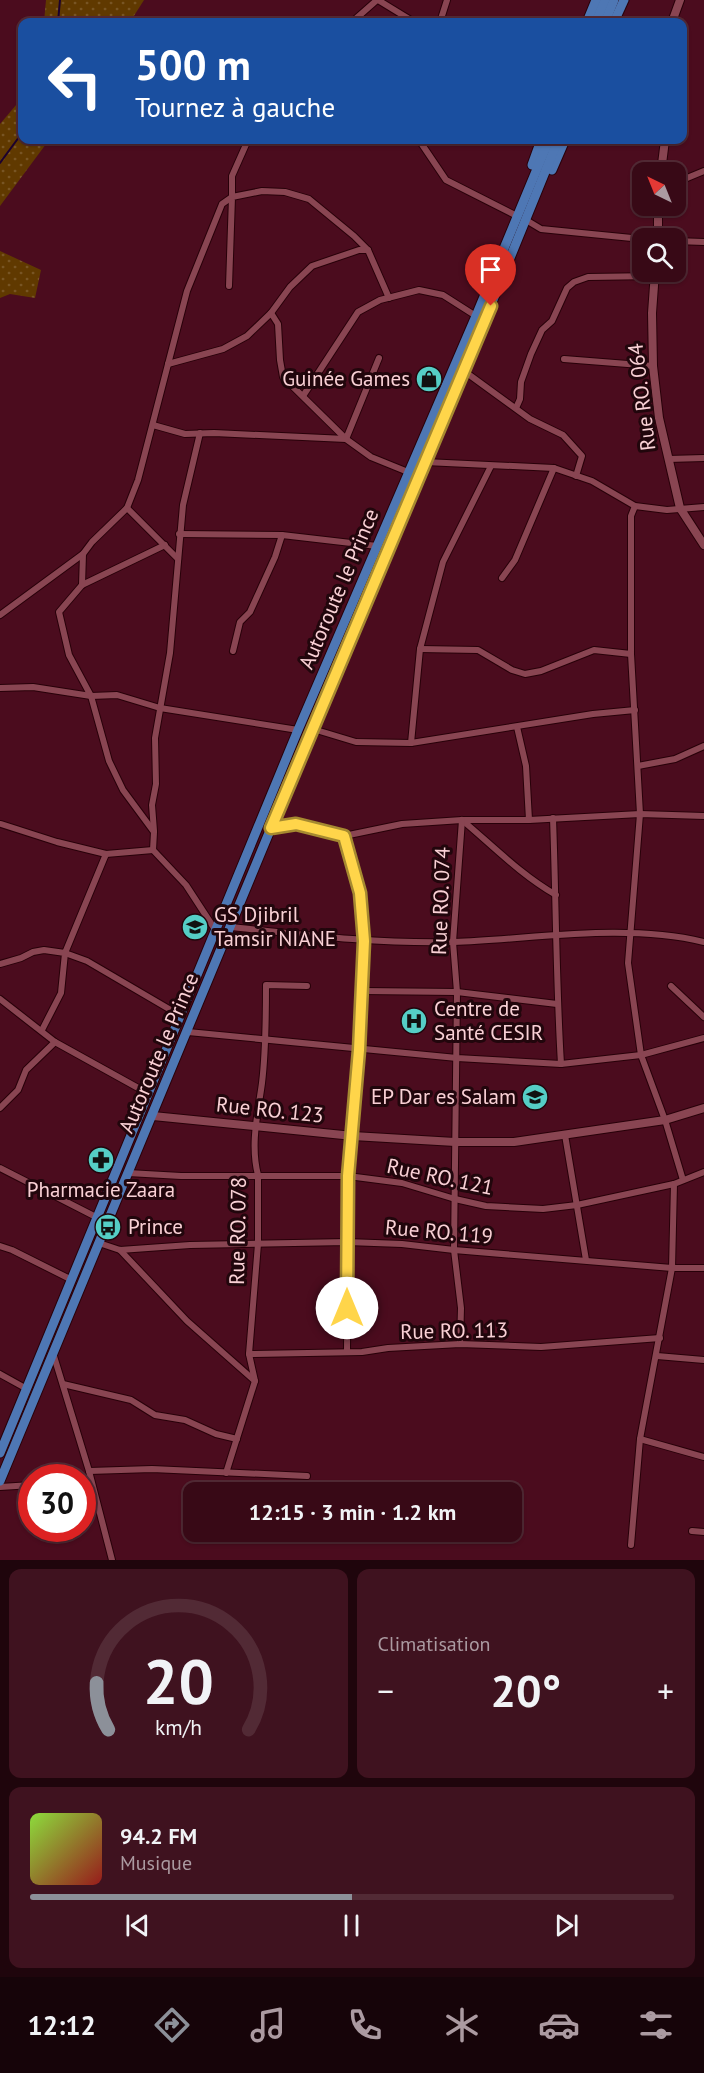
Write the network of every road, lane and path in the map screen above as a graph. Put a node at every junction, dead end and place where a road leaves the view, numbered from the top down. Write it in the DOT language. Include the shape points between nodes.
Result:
graph roads {
  1 [pos="377,0"];
  2 [pos="447,0"];
  3 [pos="596,0"];
  4 [pos="605,0"];
  5 [pos="614,0"];
  6 [pos="624,0"];
  7 [pos="680,0"];
  8 [pos="357,18"];
  9 [pos="407,18"];
  10 [pos="441,18"];
  11 [pos="589,18"];
  12 [pos="598,18"];
  13 [pos="607,18"];
  14 [pos="616,18"];
  15 [pos="673,18"];
  16 [pos="246,144"];
  17 [pos="421,144"];
  18 [pos="540,144"];
  19 [pos="548,144"];
  20 [pos="556,144"];
  21 [pos="564,144"];
  22 [pos="664,144"];
  23 [pos="662,162"];
  24 [pos="704,171"];
  25 [pos="686,178"];
  26 [pos="232,197"];
  27 [pos="522,218"];
  28 [pos="632,238"];
  29 [pos="686,241"];
  30 [pos="704,242"];
  31 [pos="368,250"];
  32 [pos="632,275"];
  33 [pos="654,282"];
  34 [pos="230,286"];
  35 [pos="389,298"];
  36 [pos="271,313"];
  37 [pos="476,316"];
  38 [pos="379,358"];
  39 [pos="564,359"];
  40 [pos="168,364"];
  41 [pos="653,366"];
  42 [pos="464,371"];
  43 [pos="303,396"];
  44 [pos="516,408"];
  45 [pos="153,425"];
  46 [pos="200,433"];
  47 [pos="346,439"];
  48 [pos="704,458"];
  49 [pos="668,459"];
  50 [pos="425,462"];
  51 [pos="491,466"];
  52 [pos="554,468"];
  53 [pos="408,472"];
  54 [pos="576,476"];
  55 [pos="635,506"];
  56 [pos="704,507"];
  57 [pos="127,508"];
  58 [pos="680,508"];
  59 [pos="179,534"];
  60 [pos="282,535"];
  61 [pos="165,545"];
  62 [pos="704,545"];
  63 [pos="377,546"];
  64 [pos="83,554"];
  65 [pos="177,559"];
  66 [pos="502,578"];
  67 [pos="82,585"];
  68 [pos="0,615"];
  69 [pos="420,649"];
  70 [pos="233,651"];
  71 [pos="631,654"];
  72 [pos="0,688"];
  73 [pos="91,696"];
  74 [pos="160,708"];
  75 [pos="635,710"];
  76 [pos="517,727"];
  77 [pos="313,729"];
  78 [pos="298,730"];
  79 [pos="411,743"];
  80 [pos="704,746"];
  81 [pos="638,766"];
  82 [pos="640,814"];
  83 [pos="704,816"];
  84 [pos="553,818"];
  85 [pos="529,819"];
  86 [pos="462,820"];
  87 [pos="1,824"];
  88 [pos="271,828"];
  89 [pos="154,832"];
  90 [pos="344,836"];
  91 [pos="153,850"];
  92 [pos="106,854"];
  93 [pos="556,895"];
  94 [pos="232,927"];
  95 [pos="216,931"];
  96 [pos="628,934"];
  97 [pos="557,935"];
  98 [pos="364,941"];
  99 [pos="453,942"];
  100 [pos="704,942"];
  101 [pos="64,953"];
  102 [pos="0,964"];
  103 [pos="307,986"];
  104 [pos="671,986"];
  105 [pos="362,991"];
  106 [pos="458,992"];
  107 [pos="1,1001"];
  108 [pos="557,1004"];
  109 [pos="181,1016"];
  110 [pos="704,1017"];
  111 [pos="42,1030"];
  112 [pos="188,1032"];
  113 [pos="704,1038"];
  114 [pos="266,1040"];
  115 [pos="55,1042"];
  116 [pos="359,1050"];
  117 [pos="641,1055"];
  118 [pos="457,1058"];
  119 [pos="561,1064"];
  120 [pos="149,1094"];
  121 [pos="0,1108"];
  122 [pos="704,1108"];
  123 [pos="153,1116"];
  124 [pos="665,1120"];
  125 [pos="255,1127"];
  126 [pos="566,1135"];
  127 [pos="352,1136"];
  128 [pos="455,1142"];
  129 [pos="0,1167"];
  130 [pos="704,1172"];
  131 [pos="128,1173"];
  132 [pos="258,1175"];
  133 [pos="348,1176"];
  134 [pos="683,1180"];
  135 [pos="674,1184"];
  136 [pos="455,1199"];
  137 [pos="577,1205"];
  138 [pos="96,1217"];
  139 [pos="347,1242"];
  140 [pos="99,1243"];
  141 [pos="258,1244"];
  142 [pos="0,1246"];
  143 [pos="120,1250"];
  144 [pos="454,1250"];
  145 [pos="586,1260"];
  146 [pos="672,1268"];
  147 [pos="704,1268"];
  148 [pos="72,1280"];
  149 [pos="660,1338"];
  150 [pos="460,1344"];
  151 [pos="348,1352"];
  152 [pos="53,1353"];
  153 [pos="249,1354"];
  154 [pos="657,1356"];
  155 [pos="704,1360"];
  156 [pos="0,1374"];
  157 [pos="255,1381"];
  158 [pos="63,1384"];
  159 [pos="27,1389"];
  160 [pos="237,1439"];
  161 [pos="640,1439"];
  162 [pos="0,1453"];
  163 [pos="704,1457"];
  164 [pos="87,1464"];
  165 [pos="96,1471"];
  166 [pos="226,1473"];
  167 [pos="307,1476"];
  168 [pos="0,1482"];
  169 [pos="18,1486"];
  170 [pos="0,1487"];
  171 [pos="96,1498"];
  172 [pos="692,1531"];
  173 [pos="704,1532"];
  174 [pos="631,1545"];
  175 [pos="112,1560"];
  1 -- 8 [label="street"];
  1 -- 9 [label="street"];
  2 -- 10 [label="street"];
  3 -- 11 [label="main road"];
  4 -- 12 [label="main road"];
  5 -- 13 [label="main road"];
  6 -- 14 [label="main road"];
  7 -- 15 [label="street"];
  16 -- 26 [label="street" via="232,176"];
  17 -- 27 [label="street" via="446,180"];
  18 -- 27 [label="main road"];
  19 -- 27 [label="main road, Autoroute le Prince"];
  20 -- 27 [label="main road, Autoroute le Prince"];
  21 -- 27 [label="main road"];
  22 -- 23 [label="street"];
  24 -- 25 [label="street"];
  26 -- 31 [label="street" via="262,191 309,199"];
  26 -- 34 [label="street"];
  26 -- 40 [label="street" via="222,204 187,291"];
  27 -- 28 [label="street" via="541,229"];
  27 -- 37 [label="main road, Autoroute le Prince"];
  27 -- 42 [label="main road, Autoroute le Prince"];
  29 -- 30 [label="street"];
  31 -- 35 [label="street"];
  31 -- 36 [label="street" via="312,266"];
  32 -- 44 [label="street" via="588,277 567,288 531,354"];
  33 -- 41 [label="street, Rue RO. 064"];
  35 -- 37 [label="street" via="419,290 443,296"];
  35 -- 43 [label="street" via="358,312"];
  36 -- 40 [label="street" via="247,336 223,349"];
  36 -- 43 [label="street" via="278,324 283,377"];
  37 -- 53 [label="main road, Autoroute le Prince"];
  38 -- 47 [label="street"];
  39 -- 41 [label="street"];
  40 -- 45 [label="street"];
  41 -- 49 [label="street, Rue RO. 064"];
  42 -- 44 [label="street"];
  42 -- 50 [label="main road, Autoroute le Prince"];
  43 -- 47 [label="street"];
  44 -- 54 [label="street" via="563,435 576,449 582,456"];
  45 -- 46 [label="street" via="184,434"];
  45 -- 57 [label="street"];
  46 -- 47 [label="street"];
  46 -- 59 [label="street"];
  47 -- 53 [label="street" via="371,457"];
  48 -- 49 [label="street"];
  49 -- 58 [label="street, Rue RO. 064"];
  50 -- 51 [label="street"];
  50 -- 77 [label="main road, Autoroute le Prince"];
  51 -- 52 [label="street"];
  51 -- 69 [label="street" via="443,562"];
  52 -- 54 [label="street"];
  52 -- 66 [label="street" via="515,560"];
  53 -- 63 [label="main road, Autoroute le Prince"];
  54 -- 55 [label="street"];
  55 -- 58 [label="street"];
  55 -- 71 [label="street" via="631,516"];
  56 -- 58 [label="street"];
  57 -- 61 [label="street"];
  57 -- 64 [label="street"];
  58 -- 62 [label="street, Rue RO. 064"];
  59 -- 60 [label="street"];
  59 -- 65 [label="street"];
  60 -- 63 [label="street"];
  60 -- 70 [label="street" via="250,612 240,622"];
  61 -- 65 [label="street"];
  61 -- 67 [label="street"];
  63 -- 78 [label="main road, Autoroute le Prince"];
  64 -- 67 [label="street"];
  64 -- 68 [label="street"];
  65 -- 74 [label="street" via="170,653"];
  67 -- 73 [label="street" via="59,612 69,655"];
  69 -- 71 [label="street" via="478,650 525,674 594,650"];
  69 -- 79 [label="street"];
  71 -- 75 [label="street"];
  72 -- 73 [label="street" via="33,687"];
  73 -- 74 [label="street" via="117,695"];
  73 -- 89 [label="street" via="109,761 123,790"];
  74 -- 78 [label="street"];
  74 -- 89 [label="street" via="155,738"];
  75 -- 76 [label="street"];
  75 -- 81 [label="street"];
  76 -- 79 [label="street"];
  76 -- 85 [label="street" via="526,766"];
  77 -- 79 [label="street" via="356,742"];
  77 -- 88 [label="main road, Autoroute le Prince"];
  78 -- 95 [label="main road, Autoroute le Prince"];
  80 -- 81 [label="street" via="675,759"];
  81 -- 82 [label="street"];
  82 -- 83 [label="street"];
  82 -- 84 [label="street"];
  82 -- 96 [label="street"];
  84 -- 85 [label="street"];
  84 -- 93 [label="street"];
  85 -- 86 [label="street"];
  86 -- 90 [label="street" via="402,824"];
  86 -- 93 [label="street"];
  86 -- 99 [label="street, Rue RO. 074"];
  87 -- 92 [label="street"];
  88 -- 90 [label="street" via="296,824"];
  88 -- 94 [label="main road, Autoroute le Prince"];
  89 -- 91 [label="street"];
  90 -- 98 [label="street" via="360,893"];
  91 -- 92 [label="street"];
  91 -- 95 [label="street" via="186,885"];
  92 -- 101 [label="street"];
  93 -- 97 [label="street"];
  94 -- 98 [label="street"];
  94 -- 112 [label="main road, Autoroute le Prince"];
  95 -- 109 [label="main road, Autoroute le Prince"];
  96 -- 97 [label="street"];
  96 -- 100 [label="street" via="679,936"];
  96 -- 117 [label="street" via="628,963"];
  97 -- 99 [label="street"];
  97 -- 108 [label="street"];
  98 -- 99 [label="street"];
  98 -- 105 [label="street"];
  99 -- 106 [label="street, Rue RO. 074"];
  101 -- 102 [label="street" via="44,950"];
  101 -- 109 [label="street" via="87,961"];
  101 -- 111 [label="street" via="61,993"];
  103 -- 114 [label="street, Rue RO. 078" via="266,985"];
  104 -- 110 [label="street"];
  105 -- 106 [label="street"];
  105 -- 116 [label="street"];
  106 -- 108 [label="street"];
  106 -- 118 [label="street, Rue RO. 074"];
  107 -- 111 [label="street"];
  108 -- 119 [label="street"];
  109 -- 120 [label="main road, Autoroute le Prince"];
  111 -- 115 [label="street"];
  112 -- 114 [label="street"];
  112 -- 123 [label="main road, Autoroute le Prince"];
  113 -- 117 [label="street"];
  114 -- 116 [label="street"];
  114 -- 125 [label="street, Rue RO. 078"];
  115 -- 120 [label="street"];
  115 -- 121 [label="street" via="26,1070 18,1090"];
  116 -- 118 [label="street"];
  116 -- 127 [label="street"];
  117 -- 119 [label="street"];
  117 -- 124 [label="street"];
  118 -- 119 [label="street"];
  118 -- 128 [label="street, Rue RO. 074"];
  120 -- 138 [label="main road, Autoroute le Prince"];
  122 -- 124 [label="street, Rue RO. 123"];
  123 -- 125 [label="street, Rue RO. 123"];
  123 -- 131 [label="main road, Autoroute le Prince"];
  124 -- 126 [label="street, Rue RO. 123"];
  124 -- 134 [label="street"];
  125 -- 127 [label="street, Rue RO. 123"];
  125 -- 132 [label="street, Rue RO. 078"];
  126 -- 128 [label="street, Rue RO. 123" via="514,1142"];
  126 -- 137 [label="street"];
  127 -- 128 [label="street, Rue RO. 123"];
  127 -- 133 [label="street"];
  128 -- 136 [label="street, Rue RO. 074"];
  129 -- 138 [label="street"];
  130 -- 134 [label="street, Rue RO. 121"];
  131 -- 132 [label="street, Rue RO. 121"];
  131 -- 140 [label="main road, Autoroute le Prince"];
  132 -- 133 [label="street, Rue RO. 121"];
  132 -- 141 [label="street, Rue RO. 078"];
  133 -- 136 [label="street, Rue RO. 121" via="402,1184"];
  133 -- 139 [label="street"];
  134 -- 135 [label="street, Rue RO. 121"];
  135 -- 137 [label="street, Rue RO. 121"];
  135 -- 146 [label="street"];
  136 -- 137 [label="street, Rue RO. 121" via="486,1206 543,1209"];
  136 -- 144 [label="street, Rue RO. 074"];
  137 -- 145 [label="street"];
  138 -- 148 [label="main road, Autoroute le Prince"];
  139 -- 141 [label="street, Rue RO. 119"];
  139 -- 144 [label="street, Rue RO. 119"];
  139 -- 151 [label="street"];
  140 -- 143 [label="street, Rue RO. 119"];
  140 -- 152 [label="main road, Autoroute le Prince"];
  141 -- 143 [label="street, Rue RO. 119"];
  141 -- 153 [label="street, Rue RO. 078"];
  142 -- 148 [label="street"];
  143 -- 157 [label="street" via="187,1321"];
  144 -- 145 [label="street, Rue RO. 119"];
  144 -- 150 [label="street, Rue RO. 074" via="461,1308"];
  145 -- 146 [label="street, Rue RO. 119"];
  146 -- 147 [label="street, Rue RO. 119"];
  146 -- 149 [label="street"];
  148 -- 159 [label="main road, Autoroute le Prince"];
  149 -- 150 [label="street, Rue RO. 113" via="541,1347"];
  149 -- 154 [label="street"];
  150 -- 151 [label="street, Rue RO. 113"];
  151 -- 153 [label="street, Rue RO. 113"];
  152 -- 158 [label="street"];
  152 -- 168 [label="main road, Autoroute le Prince"];
  153 -- 157 [label="street, Rue RO. 078"];
  154 -- 155 [label="street"];
  154 -- 161 [label="street"];
  156 -- 159 [label="street"];
  157 -- 160 [label="street, Rue RO. 078"];
  158 -- 160 [label="street" via="131,1400 155,1415 185,1420"];
  158 -- 164 [label="street"];
  159 -- 162 [label="main road, Autoroute le Prince"];
  160 -- 166 [label="street, Rue RO. 078"];
  161 -- 163 [label="street"];
  161 -- 174 [label="street"];
  165 -- 166 [label="street"];
  166 -- 167 [label="street"];
  169 -- 170 [label="street"];
  171 -- 175 [label="street"];
  172 -- 173 [label="street"];
}
